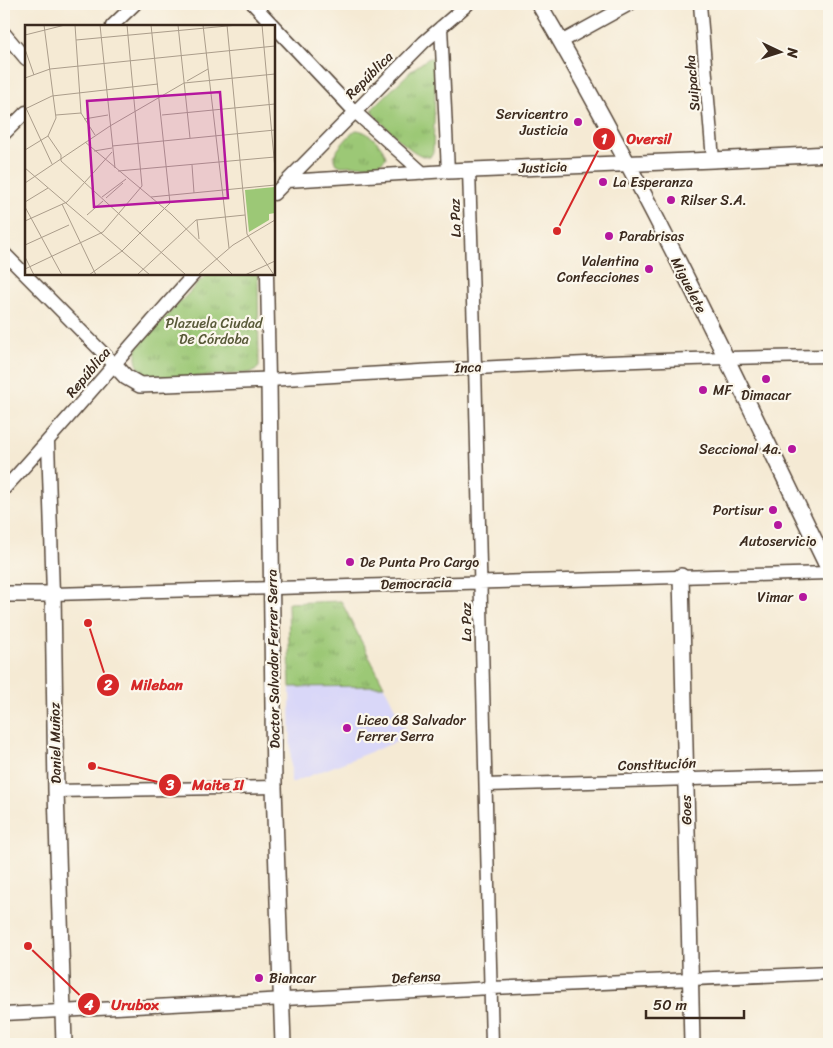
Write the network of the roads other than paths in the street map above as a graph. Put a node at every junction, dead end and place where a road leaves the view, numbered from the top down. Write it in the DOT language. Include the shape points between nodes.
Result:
graph roads {
  1 [pos="135,4"];
  2 [pos="253,4"];
  3 [pos="468,4"];
  4 [pos="538,4"];
  5 [pos="630,4"];
  6 [pos="700,4"];
  7 [pos="113,25"];
  8 [pos="273,25"];
  9 [pos="275,27"];
  10 [pos="441,27"];
  11 [pos="4,33"];
  12 [pos="561,42"];
  13 [pos="25,57"];
  14 [pos="354,111"];
  15 [pos="25,113"];
  16 [pos="4,134"];
  17 [pos="829,154"];
  18 [pos="713,160"];
  19 [pos="627,163"];
  20 [pos="469,170"];
  21 [pos="448,171"];
  22 [pos="423,172"];
  23 [pos="287,181"];
  24 [pos="275,193"];
  25 [pos="4,253"];
  26 [pos="25,274"];
  27 [pos="26,275"];
  28 [pos="193,275"];
  29 [pos="267,275"];
  30 [pos="829,356"];
  31 [pos="726,357"];
  32 [pos="114,364"];
  33 [pos="475,366"];
  34 [pos="269,380"];
  35 [pos="48,442"];
  36 [pos="4,489"];
  37 [pos="829,572"];
  38 [pos="681,576"];
  39 [pos="480,582"];
  40 [pos="272,588"];
  41 [pos="4,594"];
  42 [pos="53,594"];
  43 [pos="829,775"];
  44 [pos="686,778"];
  45 [pos="486,784"];
  46 [pos="274,787"];
  47 [pos="56,791"];
  48 [pos="829,972"];
  49 [pos="691,978"];
  50 [pos="491,988"];
  51 [pos="281,1000"];
  52 [pos="63,1012"];
  53 [pos="4,1014"];
  54 [pos="64,1044"];
  55 [pos="283,1044"];
  56 [pos="492,1044"];
  57 [pos="692,1044"];
  1 -- 7 [label="street"];
  2 -- 8 [label="street"];
  3 -- 10 [label="street, República"];
  4 -- 12 [label="street, Miguelete"];
  5 -- 12 [label="street"];
  6 -- 18 [label="street, Suipacha"];
  9 -- 14 [label="street"];
  10 -- 14 [label="street, República"];
  10 -- 21 [label="street"];
  11 -- 13 [label="street"];
  12 -- 19 [label="street, Miguelete"];
  14 -- 22 [label="street"];
  14 -- 23 [label="street, República"];
  15 -- 16 [label="street"];
  17 -- 18 [label="street, Justicia"];
  18 -- 19 [label="street, Justicia"];
  19 -- 20 [label="street, Justicia"];
  19 -- 31 [label="street, Miguelete"];
  20 -- 21 [label="street, Justicia"];
  20 -- 33 [label="street, La Paz"];
  21 -- 22 [label="street, Justicia"];
  22 -- 23 [label="street, Justicia"];
  23 -- 24 [label="street, República"];
  25 -- 26 [label="street"];
  27 -- 32 [label="street"];
  28 -- 32 [label="street, República"];
  29 -- 34 [label="street, Doctor Salvador Ferrer Serra"];
  30 -- 31 [label="street, Inca"];
  31 -- 33 [label="street, Inca"];
  31 -- 37 [label="street, Miguelete"];
  32 -- 34 [label="street, Inca" via="126,377 140,384"];
  32 -- 35 [label="street, República"];
  33 -- 34 [label="street, Inca"];
  33 -- 39 [label="street, La Paz"];
  34 -- 40 [label="street, Doctor Salvador Ferrer Serra"];
  35 -- 36 [label="street, República"];
  35 -- 42 [label="street, Daniel Muñoz"];
  37 -- 38 [label="street, Democracia"];
  38 -- 39 [label="street, Democracia"];
  38 -- 44 [label="street, Goes"];
  39 -- 40 [label="street, Democracia"];
  39 -- 45 [label="street, La Paz"];
  40 -- 42 [label="street, Democracia"];
  40 -- 46 [label="street, Doctor Salvador Ferrer Serra"];
  41 -- 42 [label="street, Democracia"];
  42 -- 47 [label="street, Daniel Muñoz"];
  43 -- 44 [label="street, Constitución"];
  44 -- 45 [label="street, Constitución"];
  44 -- 49 [label="street, Goes"];
  45 -- 50 [label="street, La Paz"];
  46 -- 47 [label="street"];
  46 -- 51 [label="street, Doctor Salvador Ferrer Serra"];
  47 -- 52 [label="street, Daniel Muñoz"];
  48 -- 49 [label="street, Defensa"];
  49 -- 50 [label="street, Defensa"];
  49 -- 57 [label="street, Goes"];
  50 -- 51 [label="street, Defensa"];
  50 -- 56 [label="street, La Paz"];
  51 -- 52 [label="street, Defensa"];
  51 -- 55 [label="street, Doctor Salvador Ferrer Serra"];
  52 -- 53 [label="street, Defensa"];
  52 -- 54 [label="street, Daniel Muñoz"];
}
